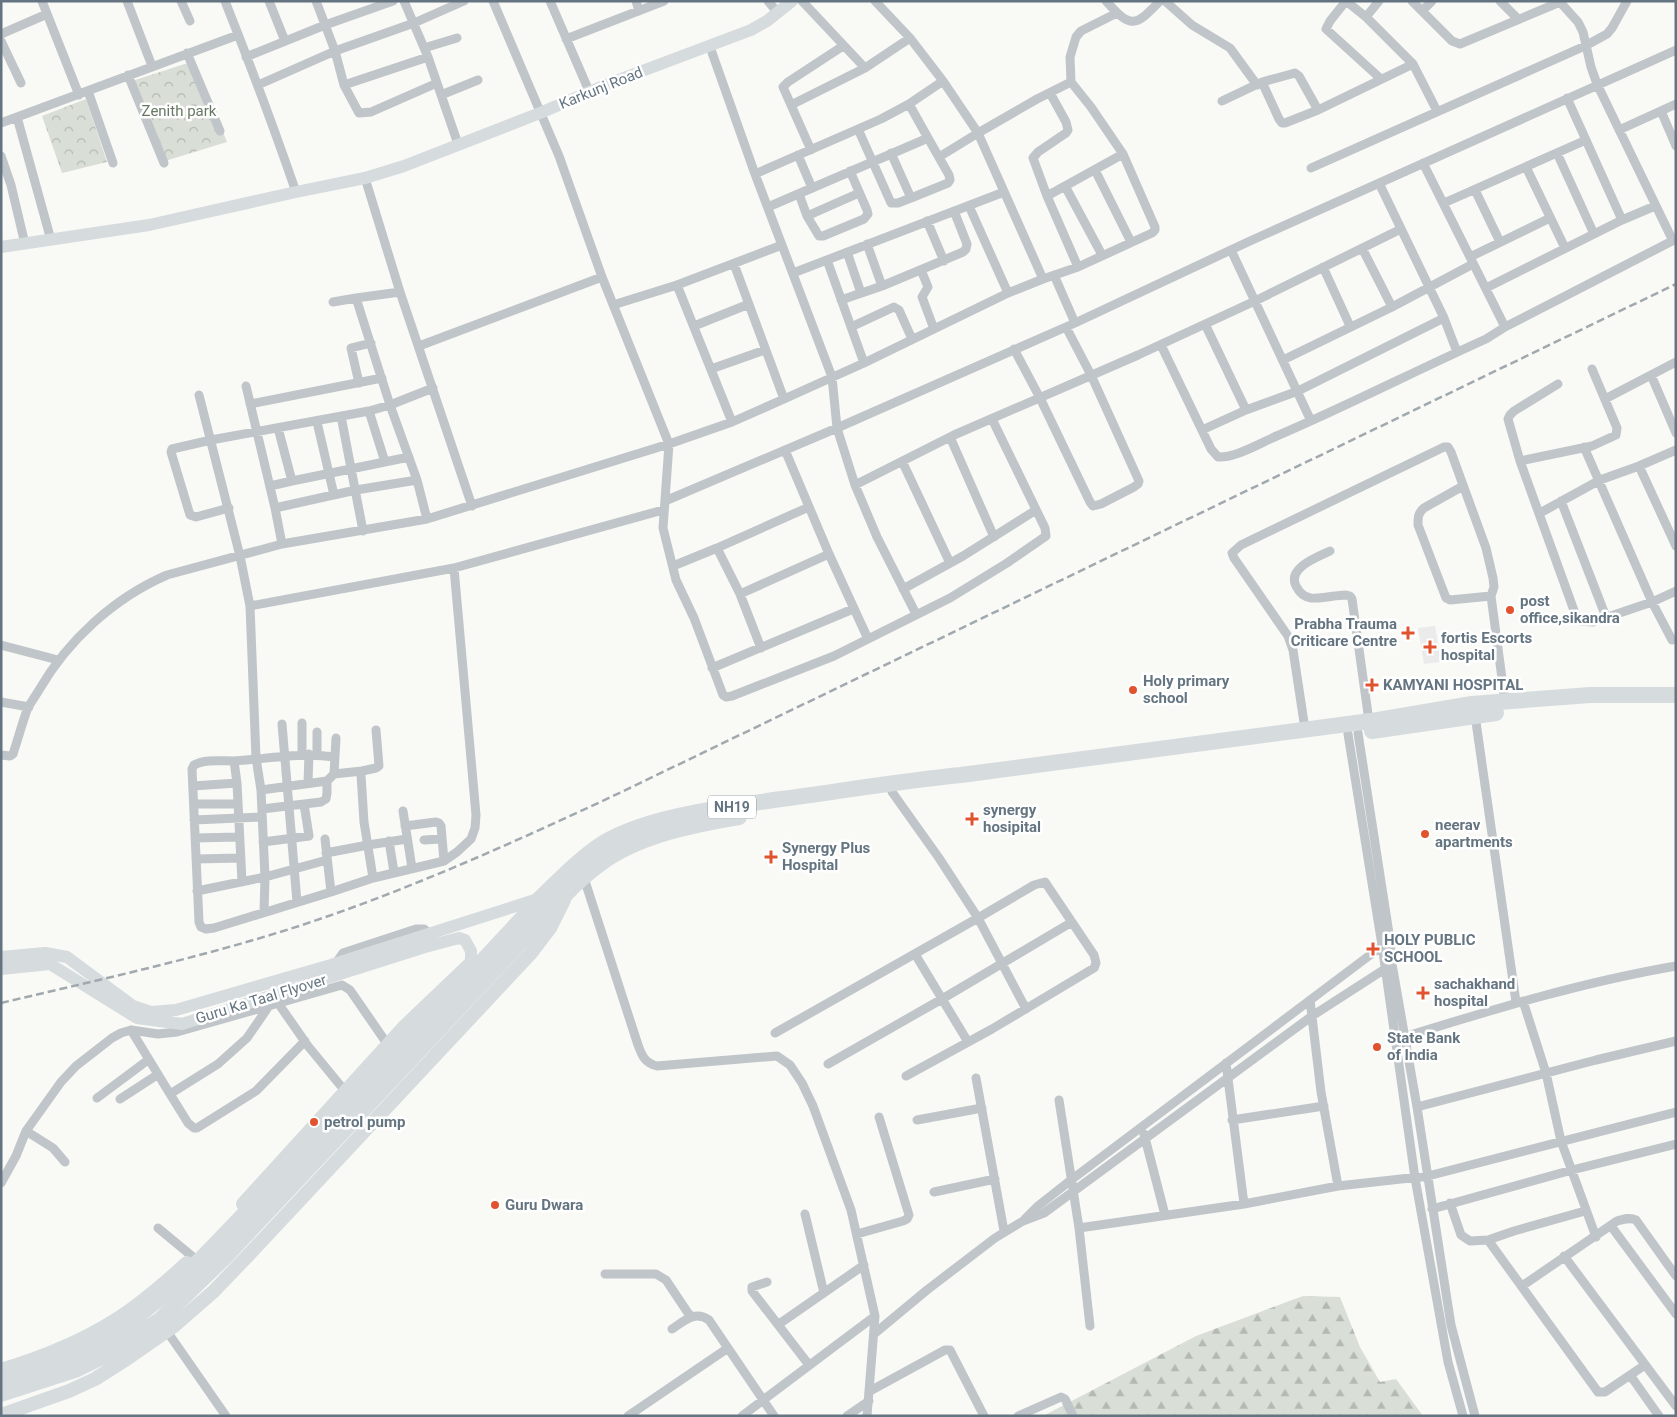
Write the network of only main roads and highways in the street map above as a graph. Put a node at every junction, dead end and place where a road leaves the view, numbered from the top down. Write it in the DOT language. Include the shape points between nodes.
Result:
graph roads {
  1 [pos="792,1"];
  2 [pos="1,247"];
  3 [pos="1676,695"];
  4 [pos="1676,706"];
  5 [pos="538,899"];
  6 [pos="1,956"];
  7 [pos="471,968"];
  8 [pos="1,969"];
  9 [pos="400,1061"];
  10 [pos="163,1326"];
  11 [pos="70,1351"];
  12 [pos="1,1370"];
  13 [pos="1,1381"];
  14 [pos="1,1394"];
  15 [pos="1,1415"];
  1 -- 2 [label="main road, Karkunj Road" via="751,30 404,166 365,178 158,223"];
  3 -- 5 [label="highway, NH19" via="1580,696 1472,704 1305,730 707,810 657,822 606,841 579,860"];
  4 -- 9 [label="highway, NH19" via="1575,706 1520,710 892,792 684,828 607,859 569,891"];
  5 -- 6 [label="main road, Guru Ka Taal Flyover" via="176,1010 151,1012 134,1006 67,957 45,953"];
  5 -- 7 [label="highway, NH19"];
  7 -- 8 [label="main road, Guru Ka Taal Flyover" via="471,951 465,940 459,938 182,1024 136,1018 50,964"];
  7 -- 9 [label="highway, NH19"];
  9 -- 10 [label="highway, NH19"];
  9 -- 11 [label="main road" via="345,1091 193,1257 154,1291"];
  9 -- 11 [label="highway, NH19" via="365,1089 170,1288 99,1343"];
  10 -- 14 [label="highway, NH19" via="75,1370"];
  10 -- 15 [label="main road" via="95,1379"];
  11 -- 12 [label="main road"];
  11 -- 13 [label="highway, NH19"];
}
